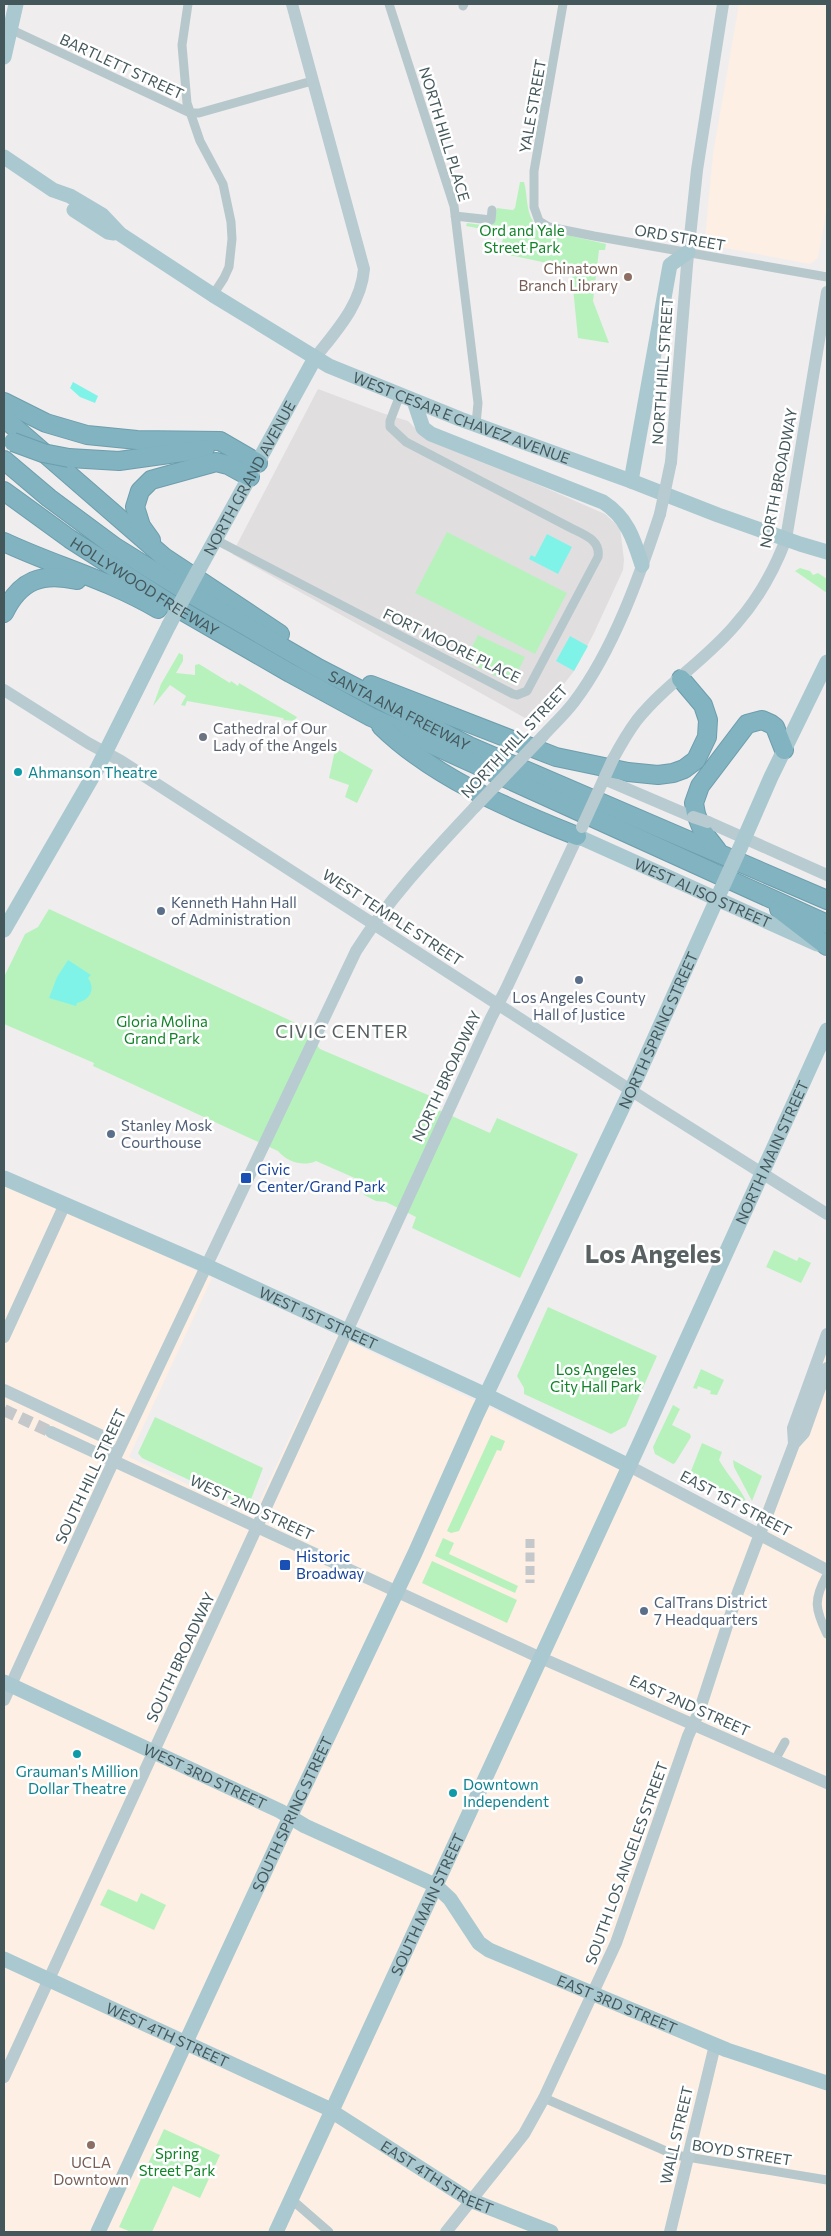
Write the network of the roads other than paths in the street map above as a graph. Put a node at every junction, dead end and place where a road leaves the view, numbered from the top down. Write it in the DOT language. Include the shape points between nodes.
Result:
graph roads {
  1 [pos="16,4"];
  2 [pos="188,4"];
  3 [pos="292,4"];
  4 [pos="389,4"];
  5 [pos="564,4"];
  6 [pos="723,4"];
  7 [pos="10,29"];
  8 [pos="4,57"];
  9 [pos="312,81"];
  10 [pos="190,113"];
  11 [pos="4,157"];
  12 [pos="492,210"];
  13 [pos="535,213"];
  14 [pos="455,216"];
  15 [pos="688,252"];
  16 [pos="827,277"];
  17 [pos="827,292"];
  18 [pos="213,295"];
  19 [pos="315,358"];
  20 [pos="407,398"];
  21 [pos="4,402"];
  22 [pos="4,418"];
  23 [pos="476,424"];
  24 [pos="8,440"];
  25 [pos="233,449"];
  26 [pos="4,460"];
  27 [pos="254,470"];
  28 [pos="631,481"];
  29 [pos="4,491"];
  30 [pos="786,539"];
  31 [pos="216,540"];
  32 [pos="4,542"];
  33 [pos="827,552"];
  34 [pos="642,565"];
  35 [pos="191,570"];
  36 [pos="142,600"];
  37 [pos="4,613"];
  38 [pos="827,662"];
  39 [pos="318,668"];
  40 [pos="290,673"];
  41 [pos="681,679"];
  42 [pos="344,680"];
  43 [pos="4,690"];
  44 [pos="371,717"];
  45 [pos="784,750"];
  46 [pos="104,753"];
  47 [pos="604,779"];
  48 [pos="579,831"];
  49 [pos="742,844"];
  50 [pos="719,852"];
  51 [pos="827,875"];
  52 [pos="719,894"];
  53 [pos="763,896"];
  54 [pos="827,900"];
  55 [pos="373,923"];
  56 [pos="827,924"];
  57 [pos="4,930"];
  58 [pos="827,948"];
  59 [pos="498,1003"];
  60 [pos="827,1030"];
  61 [pos="630,1090"];
  62 [pos="762,1174"];
  63 [pos="4,1178"];
  64 [pos="65,1204"];
  65 [pos="827,1214"];
  66 [pos="207,1266"];
  67 [pos="347,1331"];
  68 [pos="827,1334"];
  69 [pos="4,1337"];
  70 [pos="827,1368"];
  71 [pos="4,1390"];
  72 [pos="486,1395"];
  73 [pos="51,1432"];
  74 [pos="794,1444"];
  75 [pos="114,1461"];
  76 [pos="629,1466"];
  77 [pos="257,1526"];
  78 [pos="760,1534"];
  79 [pos="827,1570"];
  80 [pos="827,1575"];
  81 [pos="397,1592"];
  82 [pos="827,1634"];
  83 [pos="540,1657"];
  84 [pos="7,1684"];
  85 [pos="4,1700"];
  86 [pos="693,1724"];
  87 [pos="785,1742"];
  88 [pos="152,1752"];
  89 [pos="775,1760"];
  90 [pos="827,1782"];
  91 [pos="290,1817"];
  92 [pos="435,1885"];
  93 [pos="4,1958"];
  94 [pos="48,1978"];
  95 [pos="593,1995"];
  96 [pos="185,2042"];
  97 [pos="715,2045"];
  98 [pos="4,2077"];
  99 [pos="827,2083"];
  100 [pos="544,2098"];
  101 [pos="331,2110"];
  102 [pos="687,2158"];
  103 [pos="827,2180"];
  104 [pos="291,2199"];
  105 [pos="470,2200"];
  106 [pos="98,2232"];
  107 [pos="276,2232"];
  108 [pos="329,2232"];
  109 [pos="446,2232"];
  110 [pos="551,2232"];
  111 [pos="670,2232"];
  1 -- 7 [label="main road"];
  2 -- 10 [label="street" via="182,45"];
  3 -- 9 [label="main road, NORTH GRAND AVENUE"];
  4 -- 14 [label="street, NORTH HILL PLACE" via="452,196"];
  5 -- 13 [label="street, YALE STREET" via="534,172"];
  6 -- 15 [label="main road, NORTH HILL STREET" via="700,144"];
  7 -- 8 [label="main road"];
  7 -- 10 [label="street, BARTLETT STREET"];
  9 -- 10 [label="street, BARTLETT STREET"];
  9 -- 19 [label="main road, NORTH GRAND AVENUE" via="364,269 360,293 352,309"];
  10 -- 18 [label="street" via="208,160 223,184 231,222 229,267"];
  11 -- 18 [label="main road, WEST CESAR E CHAVEZ AVENUE" via="53,190 70,196 102,216 120,234"];
  12 -- 14 [label="street" via="491,220"];
  13 -- 15 [label="street, ORD STREET" via="539,221 549,227"];
  14 -- 23 [label="street, NORTH HILL PLACE" via="478,403"];
  15 -- 16 [label="street, ORD STREET"];
  15 -- 28 [label="main road" via="670,265"];
  15 -- 34 [label="main road, NORTH HILL STREET, bridge" via="671,462 660,514"];
  17 -- 30 [label="main road, NORTH BROADWAY"];
  18 -- 19 [label="main road, WEST CESAR E CHAVEZ AVENUE"];
  19 -- 20 [label="main road, WEST CESAR E CHAVEZ AVENUE"];
  19 -- 27 [label="main road, NORTH GRAND AVENUE"];
  20 -- 23 [label="main road, WEST CESAR E CHAVEZ AVENUE"];
  20 -- 31 [label="street, FORT MOORE PLACE" via="390,421 390,427 406,442 561,523 598,546 598,557 527,691 512,694"];
  20 -- 34 [label="main road" via="423,428 431,434 604,502 614,509 625,521"];
  21 -- 25 [label="highway" via="46,423 86,434 138,440 220,441"];
  22 -- 35 [label="highway" via="124,524"];
  23 -- 28 [label="main road, WEST CESAR E CHAVEZ AVENUE"];
  24 -- 25 [label="highway, bridge" via="49,454 82,459 132,460 211,448"];
  25 -- 27 [label="highway"];
  26 -- 39 [label="highway, SANTA ANA FREEWAY" via="49,498 129,556"];
  27 -- 31 [label="main road, NORTH GRAND AVENUE"];
  27 -- 35 [label="highway" via="216,462 155,478 140,491 135,507 141,526 154,543"];
  28 -- 30 [label="main road, WEST CESAR E CHAVEZ AVENUE"];
  29 -- 40 [label="highway, HOLLYWOOD FREEWAY" via="106,563"];
  30 -- 33 [label="main road, WEST CESAR E CHAVEZ AVENUE"];
  30 -- 41 [label="main road, NORTH BROADWAY" via="770,576 749,609"];
  31 -- 35 [label="main road, NORTH GRAND AVENUE"];
  32 -- 36 [label="highway"];
  34 -- 55 [label="main road, NORTH HILL STREET, bridge" via="593,673 574,702 402,887"];
  35 -- 39 [label="highway" via="293,643"];
  35 -- 46 [label="main road, NORTH GRAND AVENUE, bridge" via="169,625"];
  36 -- 37 [label="highway" via="53,576 40,578 20,588"];
  36 -- 40 [label="highway" via="251,663"];
  38 -- 45 [label="main road, NORTH SPRING STREET"];
  39 -- 42 [label="highway, SANTA ANA FREEWAY"];
  40 -- 44 [label="highway, SANTA ANA FREEWAY"];
  41 -- 42 [label="highway" via="703,705 708,720 707,736 696,760 684,769 658,775 556,757 376,686"];
  41 -- 47 [label="main road, NORTH BROADWAY, bridge" via="637,720"];
  42 -- 50 [label="highway, SANTA ANA FREEWAY" via="469,746"];
  43 -- 46 [label="main road, WEST TEMPLE STREET"];
  44 -- 48 [label="highway" via="401,745 466,786"];
  44 -- 53 [label="highway, SANTA ANA FREEWAY"];
  45 -- 49 [label="main road, NORTH SPRING STREET"];
  45 -- 50 [label="highway" via="775,727 754,721 742,729 700,786 694,803 696,814 703,832"];
  46 -- 55 [label="main road, WEST TEMPLE STREET"];
  46 -- 57 [label="main road, NORTH GRAND AVENUE" via="71,817"];
  47 -- 48 [label="main road, NORTH BROADWAY, bridge"];
  47 -- 49 [label="main road, bridge" via="729,830"];
  48 -- 52 [label="main road, WEST ALISO STREET"];
  48 -- 59 [label="main road, NORTH BROADWAY"];
  49 -- 51 [label="main road"];
  49 -- 52 [label="main road, NORTH SPRING STREET, bridge"];
  50 -- 54 [label="highway, SANTA ANA FREEWAY"];
  52 -- 58 [label="main road, WEST ALISO STREET"];
  52 -- 61 [label="main road, NORTH SPRING STREET"];
  53 -- 56 [label="highway, SANTA ANA FREEWAY"];
  53 -- 58 [label="highway"];
  55 -- 59 [label="main road, WEST TEMPLE STREET"];
  55 -- 66 [label="main road, NORTH HILL STREET" via="337,989"];
  59 -- 61 [label="main road, WEST TEMPLE STREET"];
  59 -- 67 [label="main road, NORTH BROADWAY"];
  60 -- 62 [label="main road, NORTH MAIN STREET"];
  61 -- 62 [label="main road, WEST TEMPLE STREET"];
  61 -- 72 [label="main road, NORTH SPRING STREET"];
  62 -- 65 [label="main road, WEST TEMPLE STREET"];
  62 -- 76 [label="main road, NORTH MAIN STREET"];
  63 -- 64 [label="main road, WEST 1ST STREET"];
  64 -- 66 [label="main road, WEST 1ST STREET"];
  64 -- 69 [label="main road"];
  66 -- 67 [label="main road, WEST 1ST STREET"];
  66 -- 75 [label="main road, SOUTH HILL STREET"];
  67 -- 72 [label="main road, WEST 1ST STREET"];
  67 -- 77 [label="main road, SOUTH BROADWAY"];
  68 -- 74 [label="main road" via="793,1428"];
  70 -- 74 [label="main road" via="804,1433"];
  71 -- 75 [label="main road" via="102,1436"];
  72 -- 76 [label="main road, WEST 1ST STREET"];
  72 -- 81 [label="main road, SOUTH SPRING STREET"];
  73 -- 75 [label="main road, WEST 2ND STREET"];
  74 -- 78 [label="main road, SOUTH LOS ANGELES STREET"];
  75 -- 77 [label="main road, WEST 2ND STREET"];
  75 -- 84 [label="main road, SOUTH HILL STREET"];
  76 -- 78 [label="main road, EAST 1ST STREET"];
  76 -- 83 [label="main road, SOUTH MAIN STREET"];
  77 -- 81 [label="main road, WEST 2ND STREET"];
  77 -- 88 [label="main road, SOUTH BROADWAY"];
  78 -- 79 [label="main road, EAST 1ST STREET"];
  78 -- 86 [label="main road, SOUTH LOS ANGELES STREET"];
  80 -- 82 [label="street" via="816,1605"];
  81 -- 83 [label="main road, WEST 2ND STREET"];
  81 -- 91 [label="main road, SOUTH SPRING STREET"];
  83 -- 86 [label="main road, EAST 2ND STREET"];
  83 -- 92 [label="main road, SOUTH MAIN STREET"];
  84 -- 85 [label="main road, SOUTH HILL STREET"];
  84 -- 88 [label="main road, WEST 3RD STREET"];
  86 -- 89 [label="main road, EAST 2ND STREET"];
  86 -- 95 [label="main road, SOUTH LOS ANGELES STREET" via="616,1943"];
  87 -- 89 [label="street"];
  88 -- 91 [label="main road, WEST 3RD STREET"];
  88 -- 94 [label="main road, SOUTH BROADWAY"];
  89 -- 90 [label="main road, EAST 2ND STREET"];
  91 -- 92 [label="main road, WEST 3RD STREET"];
  91 -- 96 [label="main road, SOUTH SPRING STREET"];
  92 -- 95 [label="main road, EAST 3RD STREET" via="450,1899 472,1934 484,1946"];
  92 -- 101 [label="main road, SOUTH MAIN STREET"];
  93 -- 94 [label="main road, WEST 4TH STREET"];
  94 -- 96 [label="main road, WEST 4TH STREET"];
  94 -- 98 [label="main road, SOUTH BROADWAY"];
  95 -- 97 [label="main road, EAST 3RD STREET"];
  95 -- 100 [label="main road, SOUTH LOS ANGELES STREET"];
  96 -- 101 [label="main road, WEST 4TH STREET"];
  96 -- 106 [label="main road, SOUTH SPRING STREET"];
  97 -- 99 [label="main road, EAST 3RD STREET"];
  97 -- 102 [label="main road, WALL STREET"];
  100 -- 102 [label="street, BOYD STREET"];
  100 -- 105 [label="main road, SOUTH LOS ANGELES STREET" via="524,2134"];
  101 -- 104 [label="main road, SOUTH MAIN STREET"];
  101 -- 105 [label="main road, EAST 4TH STREET"];
  102 -- 103 [label="street, BOYD STREET"];
  102 -- 111 [label="main road, WALL STREET"];
  104 -- 107 [label="main road, SOUTH MAIN STREET"];
  104 -- 108 [label="street"];
  105 -- 109 [label="main road, SOUTH LOS ANGELES STREET"];
  105 -- 110 [label="main road, EAST 4TH STREET"];
}
